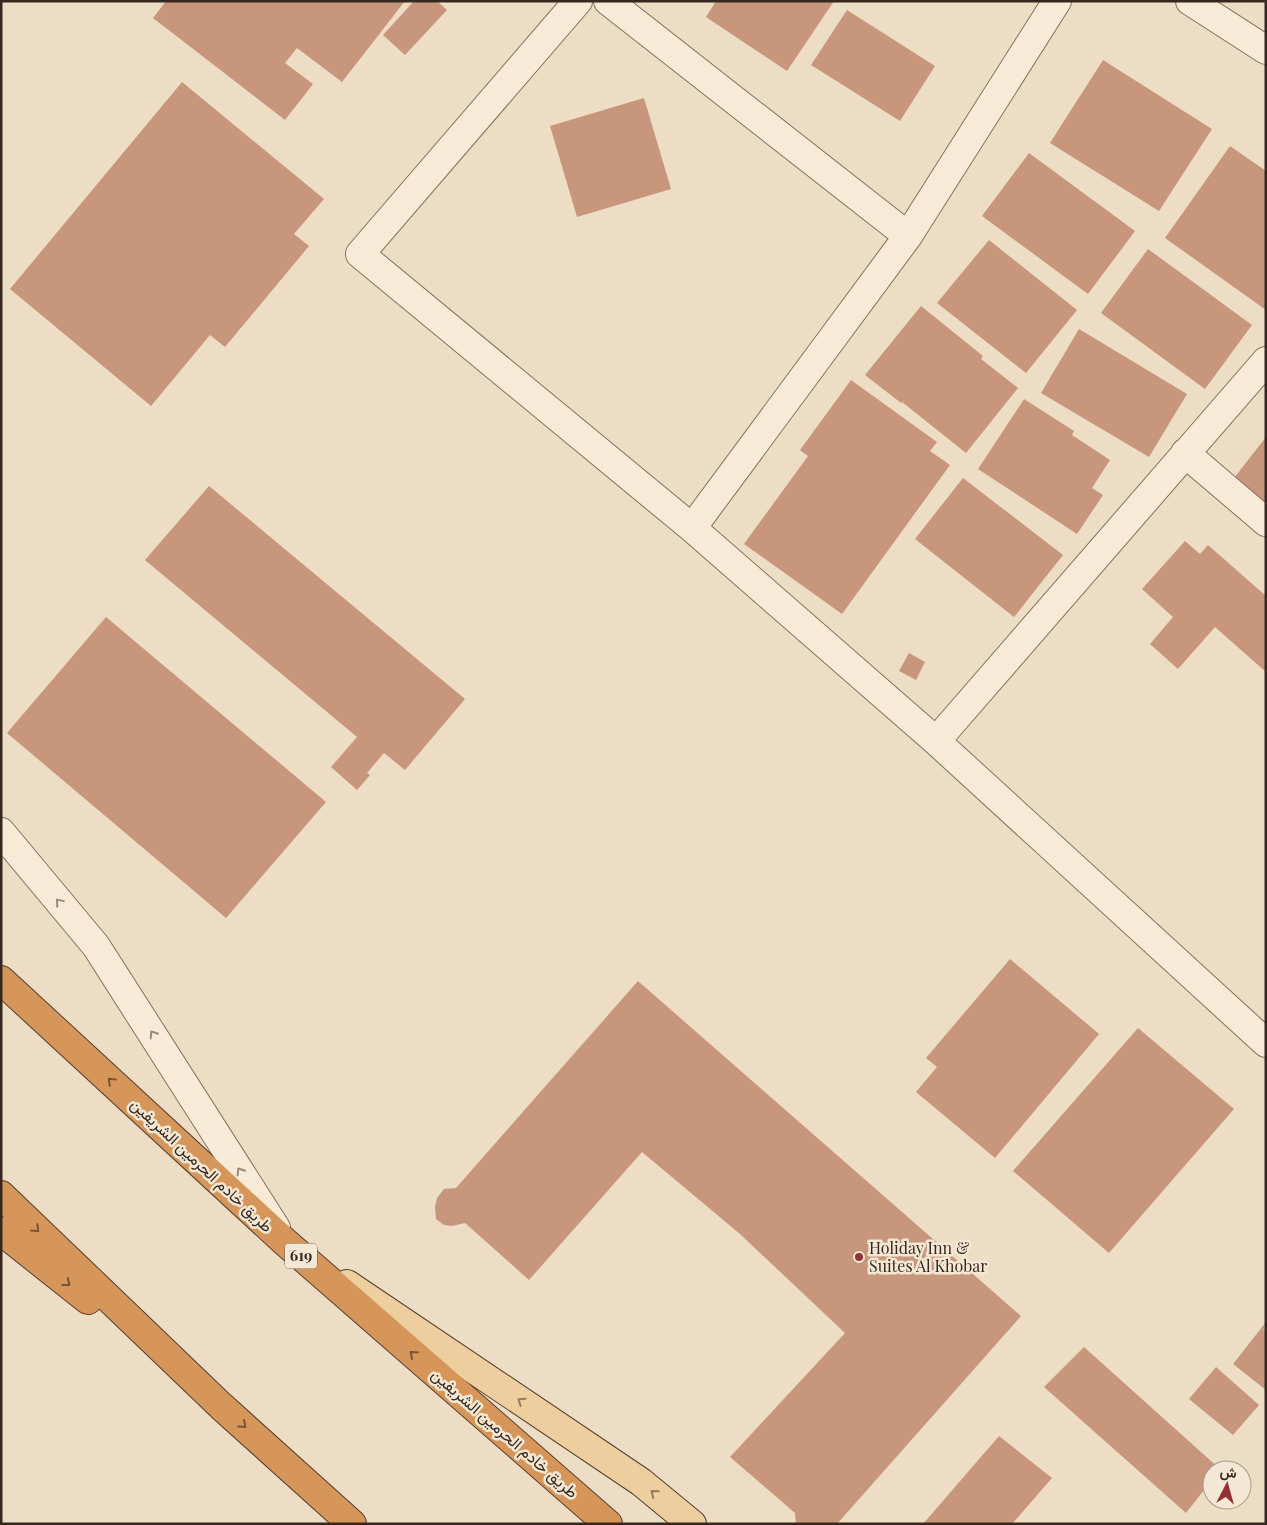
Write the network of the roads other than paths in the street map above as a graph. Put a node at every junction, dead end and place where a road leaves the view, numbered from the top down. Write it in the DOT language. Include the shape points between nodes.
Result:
graph roads {
  1 [pos="578,1"];
  2 [pos="608,1"];
  3 [pos="1056,1"];
  4 [pos="1190,1"];
  5 [pos="1266,50"];
  6 [pos="908,236"];
  7 [pos="1266,361"];
  8 [pos="1185,453"];
  9 [pos="1266,522"];
  10 [pos="692,528"];
  11 [pos="936,741"];
  12 [pos="1,832"];
  13 [pos="1,980"];
  14 [pos="1266,1043"];
  15 [pos="1,1195"];
  16 [pos="1,1231"];
  17 [pos="285,1242"];
  18 [pos="221,1406"];
  19 [pos="352,1524"];
  20 [pos="608,1524"];
  21 [pos="692,1524"];
  1 -- 10 [label="street" via="360,254"];
  2 -- 6 [label="street"];
  3 -- 6 [label="street"];
  4 -- 5 [label="street"];
  6 -- 10 [label="street"];
  7 -- 8 [label="street"];
  8 -- 9 [label="street"];
  8 -- 11 [label="street"];
  10 -- 11 [label="street"];
  11 -- 14 [label="street"];
  17 -- 12 [label="street, one-way" via="96,946"];
  17 -- 13 [label="highway, طريق خادم الحرمين الشريفين / 619, one-way"];
  15 -- 18 [label="highway, one-way"];
  16 -- 18 [label="highway, one-way"];
  20 -- 17 [label="highway, طريق خادم الحرمين الشريفين / 619, one-way"];
  21 -- 17 [label="main road, one-way" via="641,1482"];
  18 -- 19 [label="highway, one-way"];
}
